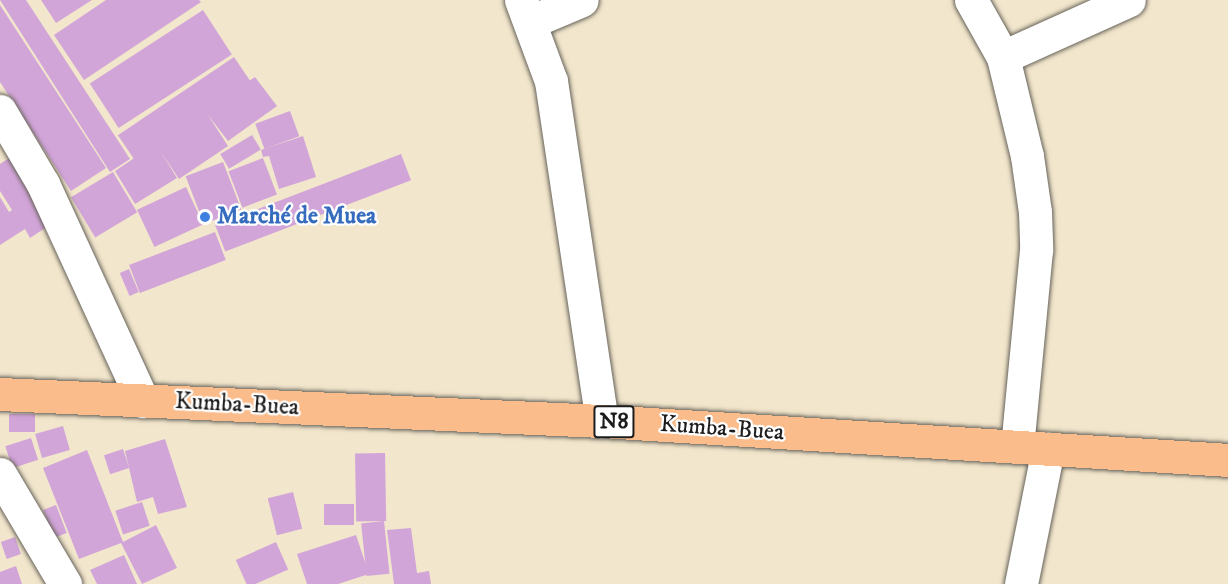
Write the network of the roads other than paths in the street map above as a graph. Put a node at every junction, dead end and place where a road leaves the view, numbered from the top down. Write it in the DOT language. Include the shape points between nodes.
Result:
graph roads {
  1 [pos="582,0"];
  2 [pos="971,0"];
  3 [pos="1129,0"];
  4 [pos="525,11"];
  5 [pos="1003,57"];
  6 [pos="0,111"];
  7 [pos="0,394"];
  8 [pos="143,401"];
  9 [pos="602,421"];
  10 [pos="1033,448"];
  11 [pos="1228,460"];
  12 [pos="0,474"];
  13 [pos="65,584"];
  14 [pos="1021,584"];
  1 -- 4 [label="street"];
  2 -- 5 [label="street"];
  3 -- 5 [label="street"];
  4 -- 9 [label="street" via="551,81"];
  5 -- 10 [label="street" via="1025,145 1035,212"];
  6 -- 8 [label="street" via="43,183"];
  7 -- 8 [label="highway, Kumba-Buea / N8"];
  8 -- 9 [label="highway, Kumba-Buea / N8"];
  9 -- 10 [label="highway, Kumba-Buea / N8"];
  10 -- 11 [label="highway, Kumba-Buea / N8"];
  10 -- 14 [label="street"];
  12 -- 13 [label="street"];
}
